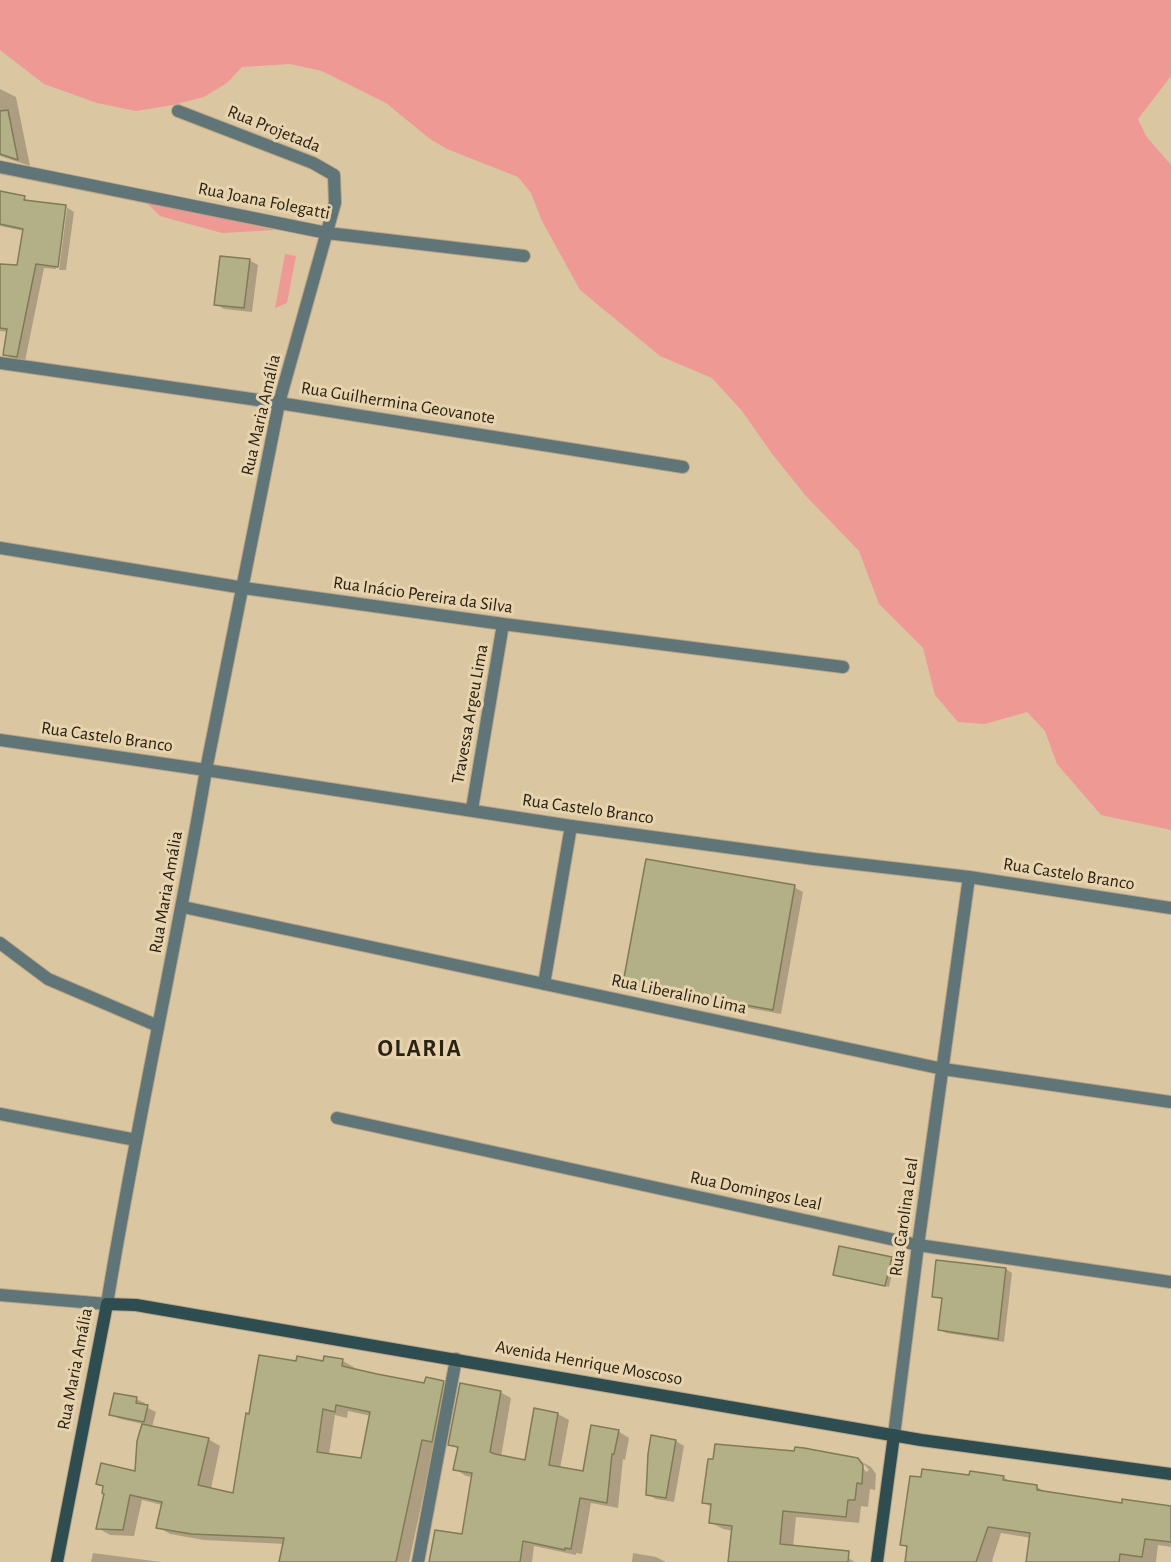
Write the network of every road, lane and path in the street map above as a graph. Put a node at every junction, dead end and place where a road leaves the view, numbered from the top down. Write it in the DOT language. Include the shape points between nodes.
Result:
graph roads {
  1 [pos="178,111"];
  2 [pos="0,167"];
  3 [pos="327,233"];
  4 [pos="524,256"];
  5 [pos="0,363"];
  6 [pos="279,403"];
  7 [pos="683,467"];
  8 [pos="0,548"];
  9 [pos="244,588"];
  10 [pos="503,624"];
  11 [pos="843,668"];
  12 [pos="0,740"];
  13 [pos="206,770"];
  14 [pos="472,809"];
  15 [pos="571,826"];
  16 [pos="969,877"];
  17 [pos="183,907"];
  18 [pos="1171,908"];
  19 [pos="0,943"];
  20 [pos="544,984"];
  21 [pos="158,1026"];
  22 [pos="943,1069"];
  23 [pos="1171,1101"];
  24 [pos="0,1114"];
  25 [pos="337,1118"];
  26 [pos="136,1140"];
  27 [pos="918,1245"];
  28 [pos="1171,1282"];
  29 [pos="0,1295"];
  30 [pos="106,1304"];
  31 [pos="456,1359"];
  32 [pos="894,1435"];
  33 [pos="1171,1474"];
  34 [pos="57,1562"];
  35 [pos="418,1562"];
  36 [pos="877,1562"];
  1 -- 3 [label="street, Rua Projetada" via="334,175 335,203"];
  2 -- 3 [label="street, Rua Joana Folegatti"];
  3 -- 4 [label="street, Rua Joana Folegatti"];
  3 -- 6 [label="street, Rua Maria Amália"];
  5 -- 6 [label="street, Rua Guilhermina Geovanote"];
  6 -- 7 [label="street, Rua Guilhermina Geovanote"];
  6 -- 9 [label="street, Rua Maria Amália"];
  8 -- 9 [label="street, Rua Inácio Pereira da Silva"];
  9 -- 10 [label="street, Rua Inácio Pereira da Silva"];
  9 -- 13 [label="street, Rua Maria Amália"];
  10 -- 11 [label="street, Rua Inácio Pereira da Silva"];
  10 -- 14 [label="street, Travessa Argeu Lima"];
  12 -- 13 [label="street, Rua Castelo Branco"];
  13 -- 14 [label="street, Rua Castelo Branco"];
  13 -- 17 [label="street, Rua Maria Amália"];
  14 -- 15 [label="street, Rua Castelo Branco"];
  15 -- 16 [label="street, Rua Castelo Branco"];
  15 -- 20 [label="street"];
  16 -- 18 [label="street, Rua Castelo Branco"];
  16 -- 22 [label="street, Rua Carolina Leal"];
  17 -- 20 [label="street, Rua Liberalino Lima"];
  17 -- 21 [label="street, Rua Maria Amália"];
  19 -- 21 [label="street" via="48,979"];
  20 -- 22 [label="street, Rua Liberalino Lima"];
  21 -- 26 [label="street, Rua Maria Amália"];
  22 -- 23 [label="street, Rua Liberalino Lima"];
  22 -- 27 [label="street, Rua Carolina Leal"];
  24 -- 26 [label="street"];
  25 -- 27 [label="street, Rua Domingos Leal"];
  26 -- 30 [label="street, Rua Maria Amália"];
  27 -- 28 [label="street, Rua Domingos Leal"];
  27 -- 32 [label="street, Rua Carolina Leal"];
  29 -- 30 [label="street, Avenida Henrique Moscoso"];
  30 -- 31 [label="main road, Avenida Henrique Moscoso" via="136,1305"];
  30 -- 34 [label="main road, Rua Maria Amália"];
  31 -- 32 [label="main road, Avenida Henrique Moscoso"];
  31 -- 35 [label="street"];
  32 -- 33 [label="main road, Avenida Henrique Moscoso"];
  32 -- 36 [label="main road, Rua Carolina Leal"];
}
